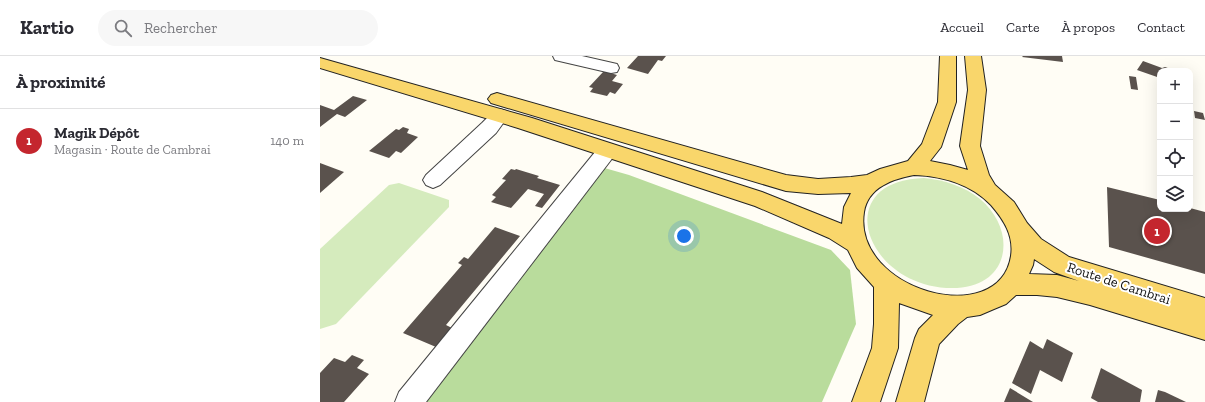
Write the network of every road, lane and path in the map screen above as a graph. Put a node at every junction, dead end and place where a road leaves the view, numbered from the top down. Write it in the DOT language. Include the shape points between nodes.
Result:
graph roads {
  1 [pos="342,56"];
  2 [pos="561,56"];
  3 [pos="948,56"];
  4 [pos="973,56"];
  5 [pos="320,62"];
  6 [pos="610,68"];
  7 [pos="500,115"];
  8 [pos="607,151"];
  9 [pos="914,168"];
  10 [pos="433,180"];
  11 [pos="872,182"];
  12 [pos="987,190"];
  13 [pos="1020,230"];
  14 [pos="855,243"];
  15 [pos="886,283"];
  16 [pos="1011,285"];
  17 [pos="962,306"];
  18 [pos="1205,309"];
  19 [pos="1205,328"];
  20 [pos="409,402"];
  21 [pos="866,402"];
  22 [pos="910,402"];
  1 -- 11 [label="main road" via="786,183 804,186 847,186"];
  2 -- 6 [label="lane"];
  3 -- 9 [label="main road" via="947,102 931,147"];
  4 -- 12 [label="main road" via="977,90 970,146"];
  5 -- 7 [label="main road"];
  7 -- 8 [label="main road"];
  7 -- 10 [label="lane"];
  8 -- 14 [label="main road" via="762,200 837,232"];
  8 -- 20 [label="lane"];
  9 -- 11 [label="main road" via="892,172"];
  9 -- 12 [label="main road" via="952,172"];
  11 -- 14 [label="main road" via="853,208 851,225"];
  12 -- 13 [label="main road" via="1003,204"];
  13 -- 16 [label="main road" via="1023,259 1019,273"];
  13 -- 18 [label="main road, Route de Cambrai" via="1033,246 1062,265 1162,298"];
  14 -- 15 [label="main road" via="866,264"];
  15 -- 17 [label="main road" via="909,297 936,305"];
  15 -- 21 [label="main road" via="885,348"];
  16 -- 17 [label="main road" via="990,300"];
  16 -- 19 [label="main road, Route de Cambrai" via="1057,286"];
  17 -- 22 [label="main road" via="928,338"];
}
